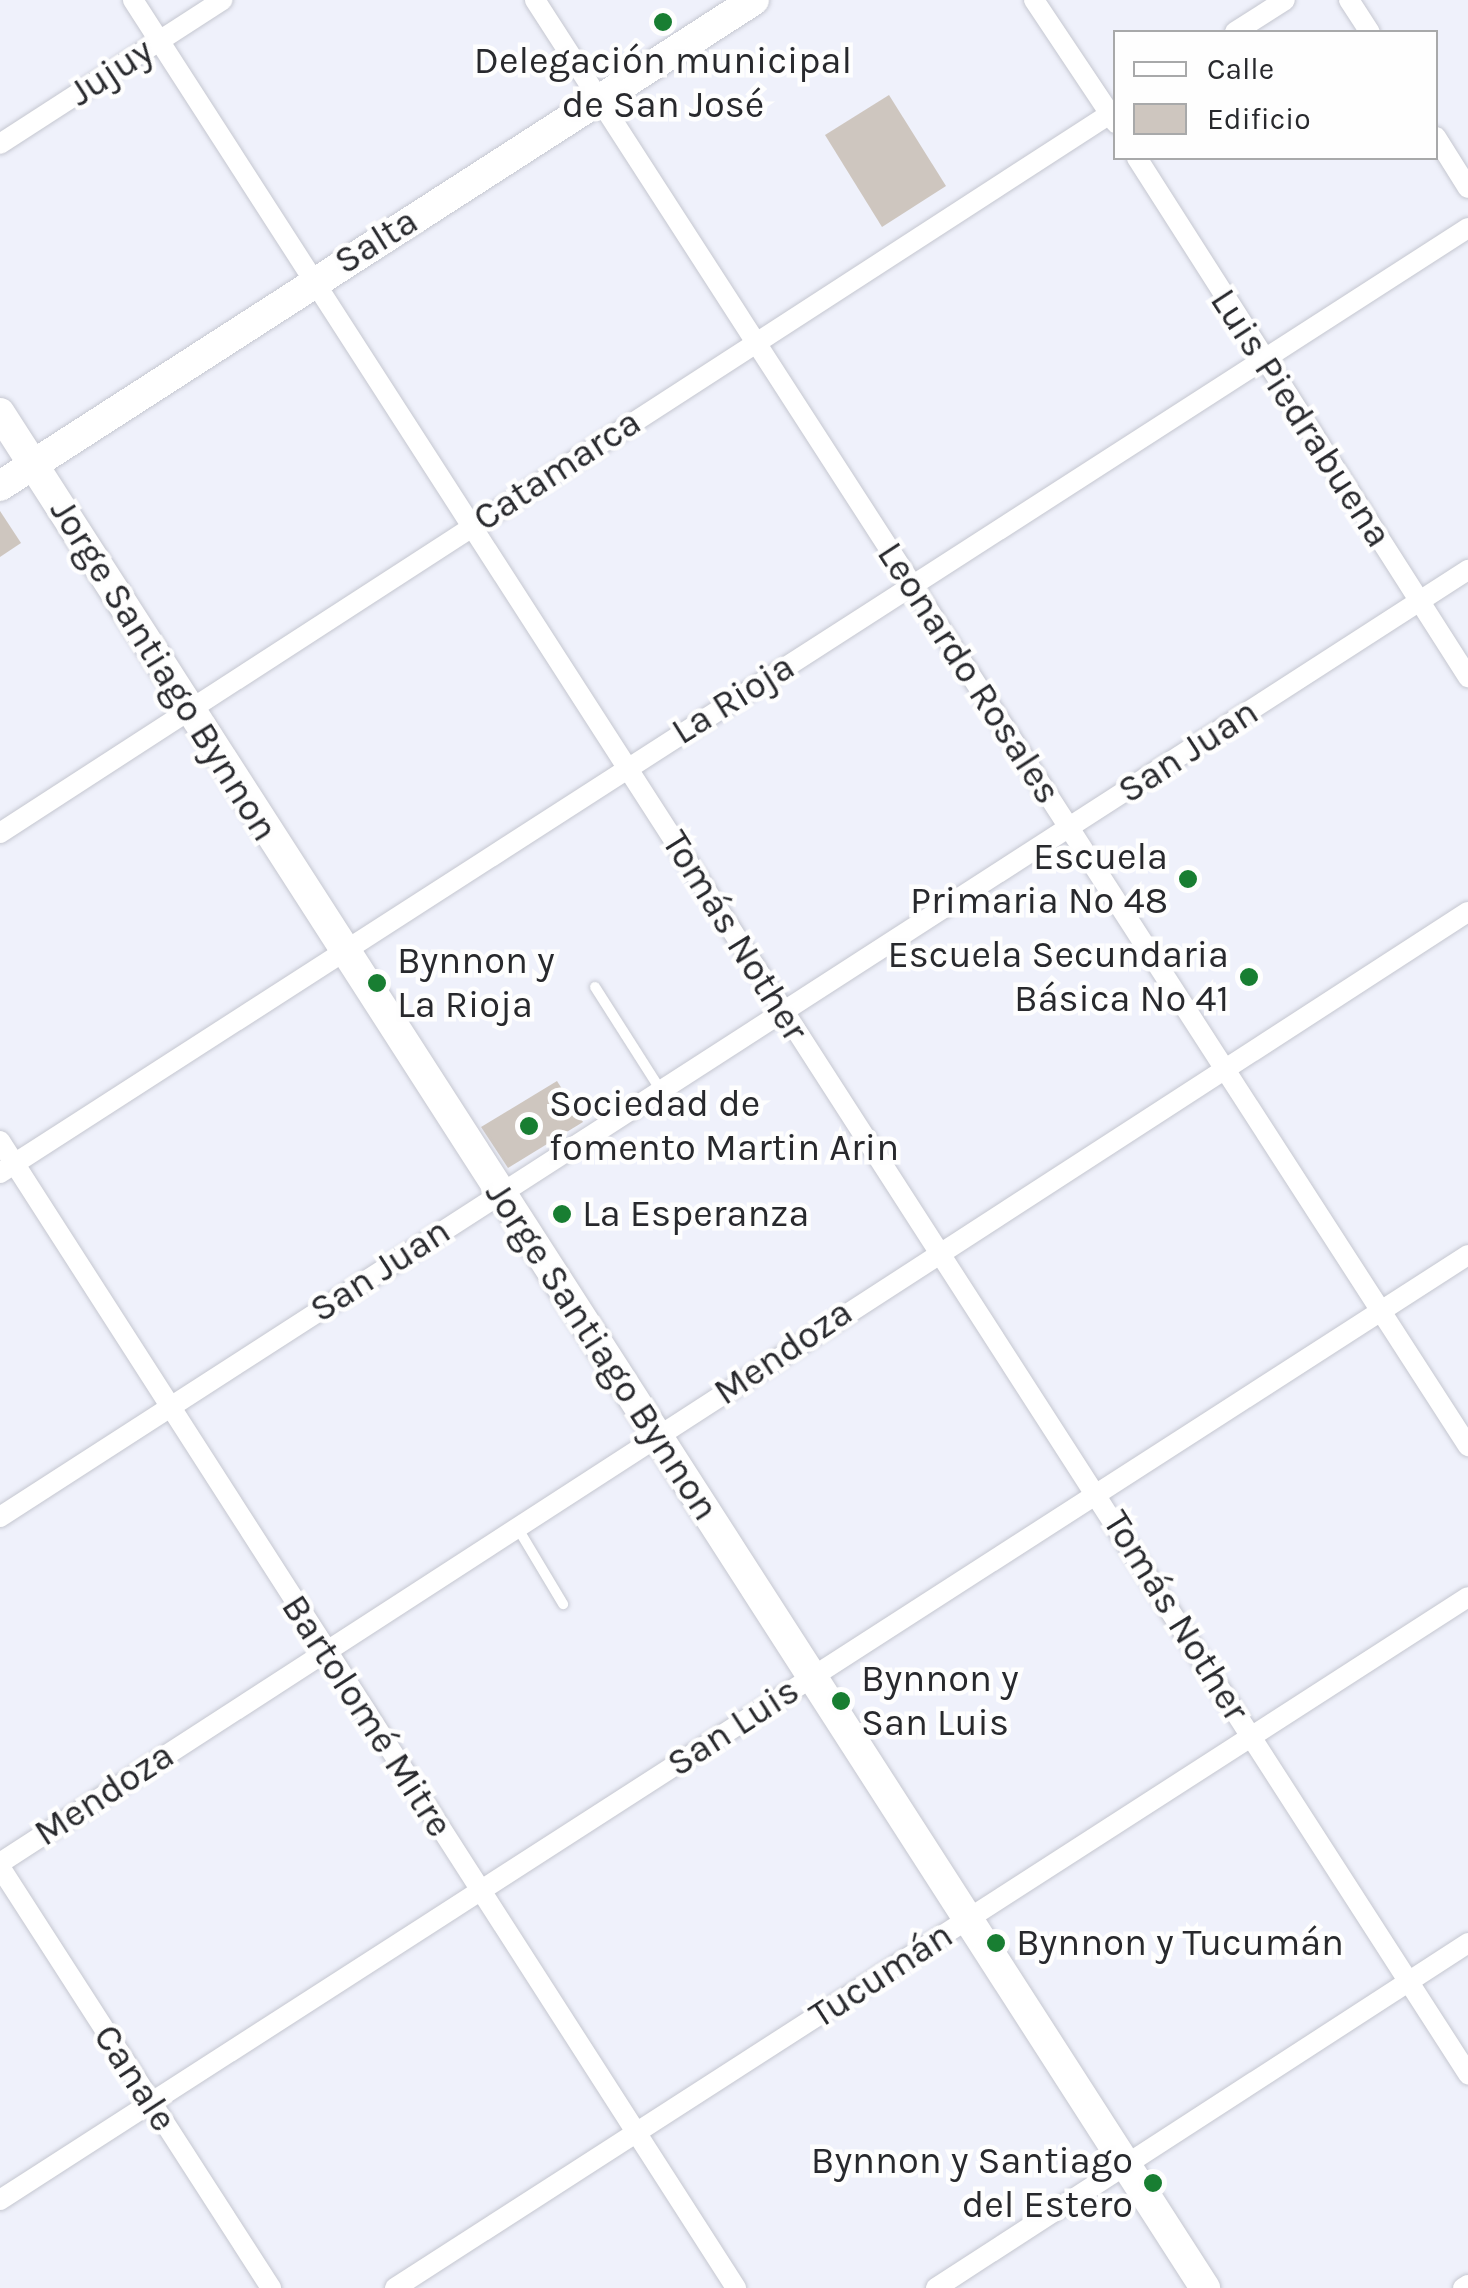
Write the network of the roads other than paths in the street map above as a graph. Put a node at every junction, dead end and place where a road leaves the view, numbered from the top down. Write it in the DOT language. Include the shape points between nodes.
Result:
graph roads {
  1 [pos="133,0"];
  2 [pos="223,0"];
  3 [pos="536,0"];
  4 [pos="754,0"];
  5 [pos="1034,0"];
  6 [pos="1286,0"];
  7 [pos="1349,0"];
  8 [pos="1238,30"];
  9 [pos="1369,30"];
  10 [pos="160,40"];
  11 [pos="600,99"];
  12 [pos="1113,115"];
  13 [pos="1113,117"];
  14 [pos="1438,139"];
  15 [pos="0,144"];
  16 [pos="1138,160"];
  17 [pos="1468,188"];
  18 [pos="1468,228"];
  19 [pos="316,280"];
  20 [pos="754,343"];
  21 [pos="1263,361"];
  22 [pos="0,413"];
  23 [pos="34,464"];
  24 [pos="0,486"];
  25 [pos="470,526"];
  26 [pos="1468,570"];
  27 [pos="913,585"];
  28 [pos="1419,602"];
  29 [pos="1468,677"];
  30 [pos="188,708"];
  31 [pos="627,766"];
  32 [pos="1068,828"];
  33 [pos="0,833"];
  34 [pos="1468,912"];
  35 [pos="342,950"];
  36 [pos="595,987"];
  37 [pos="781,1011"];
  38 [pos="1223,1070"];
  39 [pos="660,1089"];
  40 [pos="0,1141"];
  41 [pos="8,1168"];
  42 [pos="500,1193"];
  43 [pos="937,1250"];
  44 [pos="1468,1255"];
  45 [pos="1382,1311"];
  46 [pos="169,1405"];
  47 [pos="657,1436"];
  48 [pos="1468,1446"];
  49 [pos="1098,1493"];
  50 [pos="0,1517"];
  51 [pos="516,1526"];
  52 [pos="1468,1597"];
  53 [pos="563,1604"];
  54 [pos="324,1650"];
  55 [pos="813,1675"];
  56 [pos="1253,1736"];
  57 [pos="0,1865"];
  58 [pos="479,1892"];
  59 [pos="969,1918"];
  60 [pos="1468,1942"];
  61 [pos="1408,1982"];
  62 [pos="1468,2074"];
  63 [pos="152,2103"];
  64 [pos="635,2134"];
  65 [pos="1125,2165"];
  66 [pos="0,2200"];
  67 [pos="271,2288"];
  68 [pos="395,2288"];
  69 [pos="736,2288"];
  70 [pos="936,2288"];
  71 [pos="1205,2288"];
  1 -- 10 [label="street, Tomás Nother"];
  2 -- 10 [label="street, Jujuy"];
  3 -- 11 [label="street, Leonardo Rosales"];
  4 -- 11 [label="street, Salta"];
  5 -- 12 [label="street"];
  6 -- 8 [label="street"];
  7 -- 9 [label="street"];
  10 -- 15 [label="street, Jujuy"];
  10 -- 19 [label="street, Tomás Nother"];
  11 -- 19 [label="street, Salta"];
  11 -- 20 [label="street, Leonardo Rosales"];
  13 -- 20 [label="street, Catamarca"];
  14 -- 17 [label="street"];
  16 -- 21 [label="street, Luis Piedrabuena"];
  18 -- 21 [label="street, La Rioja"];
  19 -- 23 [label="street, Salta"];
  19 -- 25 [label="street, Tomás Nother"];
  20 -- 25 [label="street, Catamarca"];
  20 -- 27 [label="street, Leonardo Rosales"];
  21 -- 27 [label="street, La Rioja"];
  21 -- 28 [label="street, Luis Piedrabuena"];
  22 -- 23 [label="street, Jorge Santiago Bynnon"];
  23 -- 24 [label="street, Salta"];
  23 -- 30 [label="street, Jorge Santiago Bynnon"];
  25 -- 30 [label="street, Catamarca"];
  25 -- 31 [label="street, Tomás Nother"];
  26 -- 28 [label="street, San Juan"];
  27 -- 31 [label="street, La Rioja"];
  27 -- 32 [label="street, Leonardo Rosales"];
  28 -- 29 [label="street, Luis Piedrabuena"];
  28 -- 32 [label="street, San Juan"];
  30 -- 33 [label="street, Catamarca"];
  30 -- 35 [label="street, Jorge Santiago Bynnon"];
  31 -- 35 [label="street, La Rioja"];
  31 -- 37 [label="street, Tomás Nother"];
  32 -- 37 [label="street, San Juan"];
  32 -- 38 [label="street, Leonardo Rosales"];
  34 -- 38 [label="street, Mendoza"];
  35 -- 41 [label="street, La Rioja"];
  35 -- 42 [label="street, Jorge Santiago Bynnon"];
  36 -- 39 [label="lane"];
  37 -- 39 [label="street, San Juan"];
  37 -- 43 [label="street, Tomás Nother"];
  38 -- 43 [label="street, Mendoza"];
  38 -- 45 [label="street, Leonardo Rosales"];
  39 -- 42 [label="street, San Juan"];
  40 -- 41 [label="street, Bartolomé Mitre"];
  41 -- 46 [label="street, Bartolomé Mitre"];
  42 -- 46 [label="street, San Juan"];
  42 -- 47 [label="street, Jorge Santiago Bynnon"];
  43 -- 47 [label="street, Mendoza"];
  43 -- 49 [label="street, Tomás Nother"];
  44 -- 45 [label="street, San Luis"];
  45 -- 48 [label="street, Leonardo Rosales"];
  45 -- 49 [label="street, San Luis"];
  46 -- 50 [label="street, San Juan"];
  46 -- 54 [label="street, Bartolomé Mitre"];
  47 -- 51 [label="street, Mendoza"];
  47 -- 55 [label="street, Jorge Santiago Bynnon"];
  49 -- 55 [label="street, San Luis"];
  49 -- 56 [label="street, Tomás Nother"];
  51 -- 53 [label="lane"];
  51 -- 54 [label="street, Mendoza"];
  52 -- 56 [label="street, Tucumán"];
  54 -- 57 [label="street, Mendoza"];
  54 -- 58 [label="street, Bartolomé Mitre"];
  55 -- 58 [label="street, San Luis"];
  55 -- 59 [label="street, Jorge Santiago Bynnon"];
  56 -- 59 [label="street, Tucumán"];
  56 -- 61 [label="street, Tomás Nother"];
  57 -- 63 [label="street, Canale"];
  58 -- 63 [label="street, San Luis"];
  58 -- 64 [label="street, Bartolomé Mitre"];
  59 -- 64 [label="street, Tucumán"];
  59 -- 65 [label="street, Jorge Santiago Bynnon"];
  60 -- 61 [label="street"];
  61 -- 62 [label="street, Tomás Nother"];
  61 -- 65 [label="street"];
  63 -- 66 [label="street, San Luis"];
  63 -- 67 [label="street, Canale"];
  64 -- 68 [label="street, Tucumán"];
  64 -- 69 [label="street, Bartolomé Mitre"];
  65 -- 70 [label="street"];
  65 -- 71 [label="street, Jorge Santiago Bynnon"];
}
